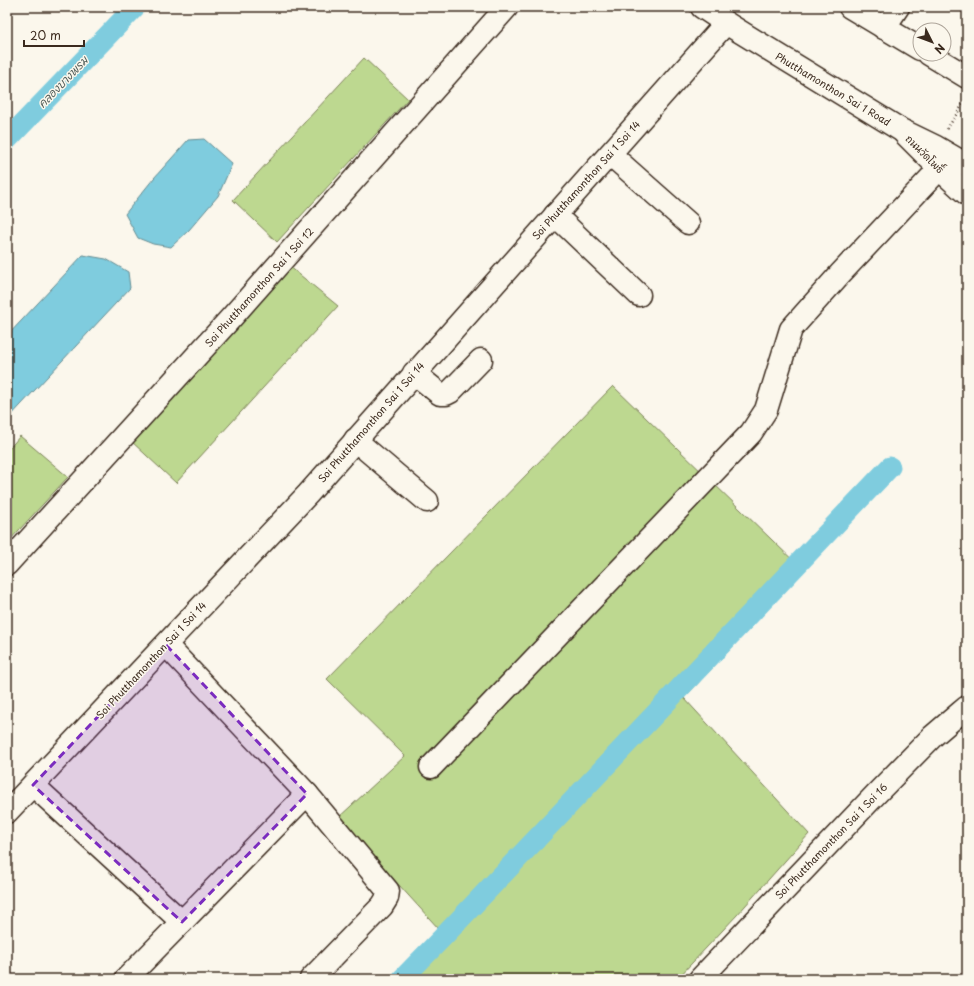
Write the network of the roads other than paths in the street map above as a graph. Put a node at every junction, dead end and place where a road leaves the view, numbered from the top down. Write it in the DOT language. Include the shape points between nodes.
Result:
graph roads {
  1 [pos="507,7"];
  2 [pos="702,7"];
  3 [pos="850,7"];
  4 [pos="898,7"];
  5 [pos="726,23"];
  6 [pos="884,28"];
  7 [pos="912,44"];
  8 [pos="943,62"];
  9 [pos="967,76"];
  10 [pos="901,130"];
  11 [pos="610,154"];
  12 [pos="967,165"];
  13 [pos="940,168"];
  14 [pos="967,194"];
  15 [pos="555,215"];
  16 [pos="688,223"];
  17 [pos="639,295"];
  18 [pos="481,360"];
  19 [pos="414,373"];
  20 [pos="355,440"];
  21 [pos="427,501"];
  22 [pos="7,564"];
  23 [pos="166,645"];
  24 [pos="967,707"];
  25 [pos="431,768"];
  26 [pos="33,785"];
  27 [pos="307,794"];
  28 [pos="7,812"];
  29 [pos="182,922"];
  30 [pos="126,979"];
  31 [pos="311,979"];
  32 [pos="700,979"];
  1 -- 22 [label="street, Soi Phutthamonthon Sai 1 Soi 12" via="226,324"];
  2 -- 5 [label="street, Phutthamonthon Sai 1 Road"];
  3 -- 6 [label="street"];
  4 -- 6 [label="street"];
  5 -- 10 [label="street, Phutthamonthon Sai 1 Road"];
  5 -- 11 [label="street, Soi Phutthamonthon Sai 1 Soi 14"];
  6 -- 7 [label="street"];
  8 -- 9 [label="street"];
  10 -- 12 [label="street, Phutthamonthon Sai 1 Road"];
  10 -- 13 [label="street, ถนนวัดโพธิ์"];
  11 -- 15 [label="street, Soi Phutthamonthon Sai 1 Soi 14"];
  11 -- 16 [label="street"];
  13 -- 14 [label="street, ถนนวัดโพธิ์"];
  13 -- 25 [label="street" via="791,329 766,410 751,433"];
  15 -- 17 [label="street"];
  15 -- 19 [label="street, Soi Phutthamonthon Sai 1 Soi 14"];
  18 -- 19 [label="street" via="446,394 440,394"];
  19 -- 20 [label="street, Soi Phutthamonthon Sai 1 Soi 14"];
  20 -- 21 [label="street"];
  20 -- 23 [label="street, Soi Phutthamonthon Sai 1 Soi 14" via="308,494"];
  23 -- 26 [label="street, Soi Phutthamonthon Sai 1 Soi 14"];
  23 -- 27 [label="street"];
  24 -- 32 [label="street, Soi Phutthamonthon Sai 1 Soi 16" via="933,736"];
  26 -- 28 [label="street, Soi Phutthamonthon Sai 1 Soi 14"];
  26 -- 29 [label="street"];
  27 -- 29 [label="street"];
  27 -- 31 [label="street" via="388,891 382,906"];
  29 -- 30 [label="street"];
}
